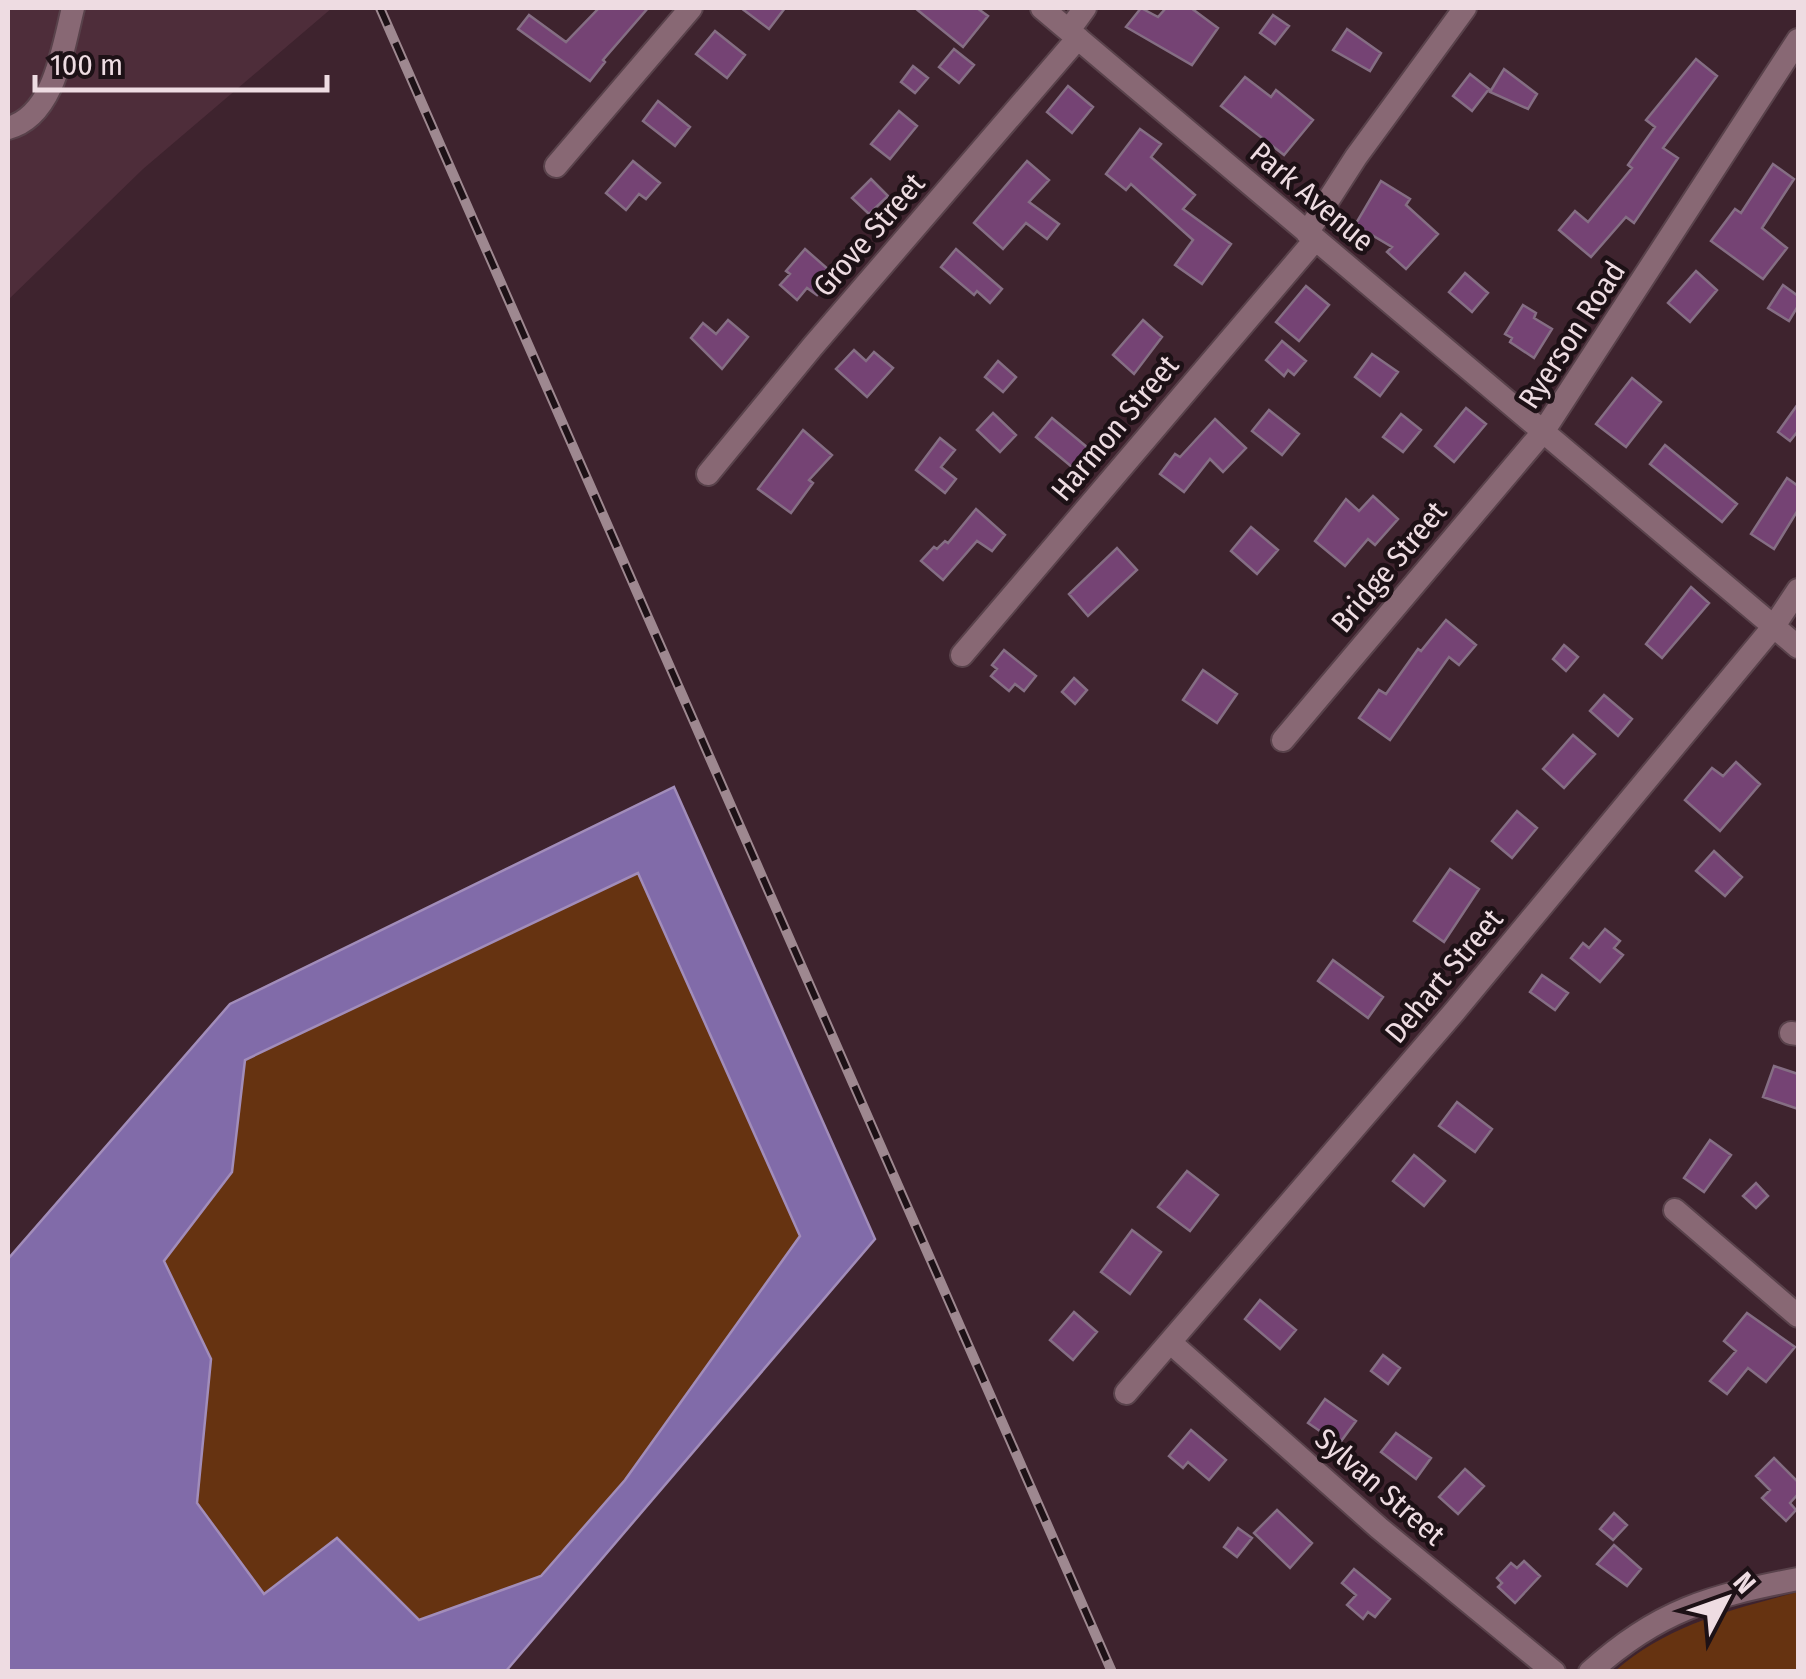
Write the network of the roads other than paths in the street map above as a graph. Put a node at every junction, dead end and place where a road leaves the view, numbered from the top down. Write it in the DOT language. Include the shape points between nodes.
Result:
graph roads {
  1 [pos="73,8"];
  2 [pos="690,8"];
  3 [pos="1042,8"];
  4 [pos="1085,8"];
  5 [pos="1465,8"];
  6 [pos="1074,34"];
  7 [pos="1798,40"];
  8 [pos="8,128"];
  9 [pos="556,166"];
  10 [pos="1311,236"];
  11 [pos="1543,432"];
  12 [pos="708,474"];
  13 [pos="1798,590"];
  14 [pos="1774,626"];
  15 [pos="1798,647"];
  16 [pos="962,654"];
  17 [pos="1283,740"];
  18 [pos="1675,1210"];
  19 [pos="1798,1316"];
  20 [pos="1171,1344"];
  21 [pos="1126,1394"];
  22 [pos="1798,1579"];
  23 [pos="1554,1672"];
  24 [pos="1590,1672"];
  1 -- 8 [label="street" via="48,94 22,124"];
  2 -- 9 [label="street"];
  3 -- 6 [label="street, Park Avenue"];
  4 -- 6 [label="street, Grove Street"];
  5 -- 10 [label="street, Harmon Street" via="1356,157"];
  6 -- 10 [label="street, Park Avenue"];
  6 -- 12 [label="street, Grove Street"];
  7 -- 11 [label="street, Ryerson Road"];
  10 -- 11 [label="street, Park Avenue"];
  10 -- 16 [label="street, Harmon Street"];
  11 -- 14 [label="street, Ryerson Road"];
  11 -- 17 [label="street, Bridge Street"];
  13 -- 14 [label="street, Dehart Street"];
  14 -- 15 [label="street, Ryerson Road"];
  14 -- 20 [label="street, Dehart Street"];
  18 -- 19 [label="street"];
  20 -- 21 [label="street, Dehart Street"];
  20 -- 23 [label="street, Sylvan Street"];
  22 -- 24 [label="street" via="1684,1608 1648,1626"];
}
